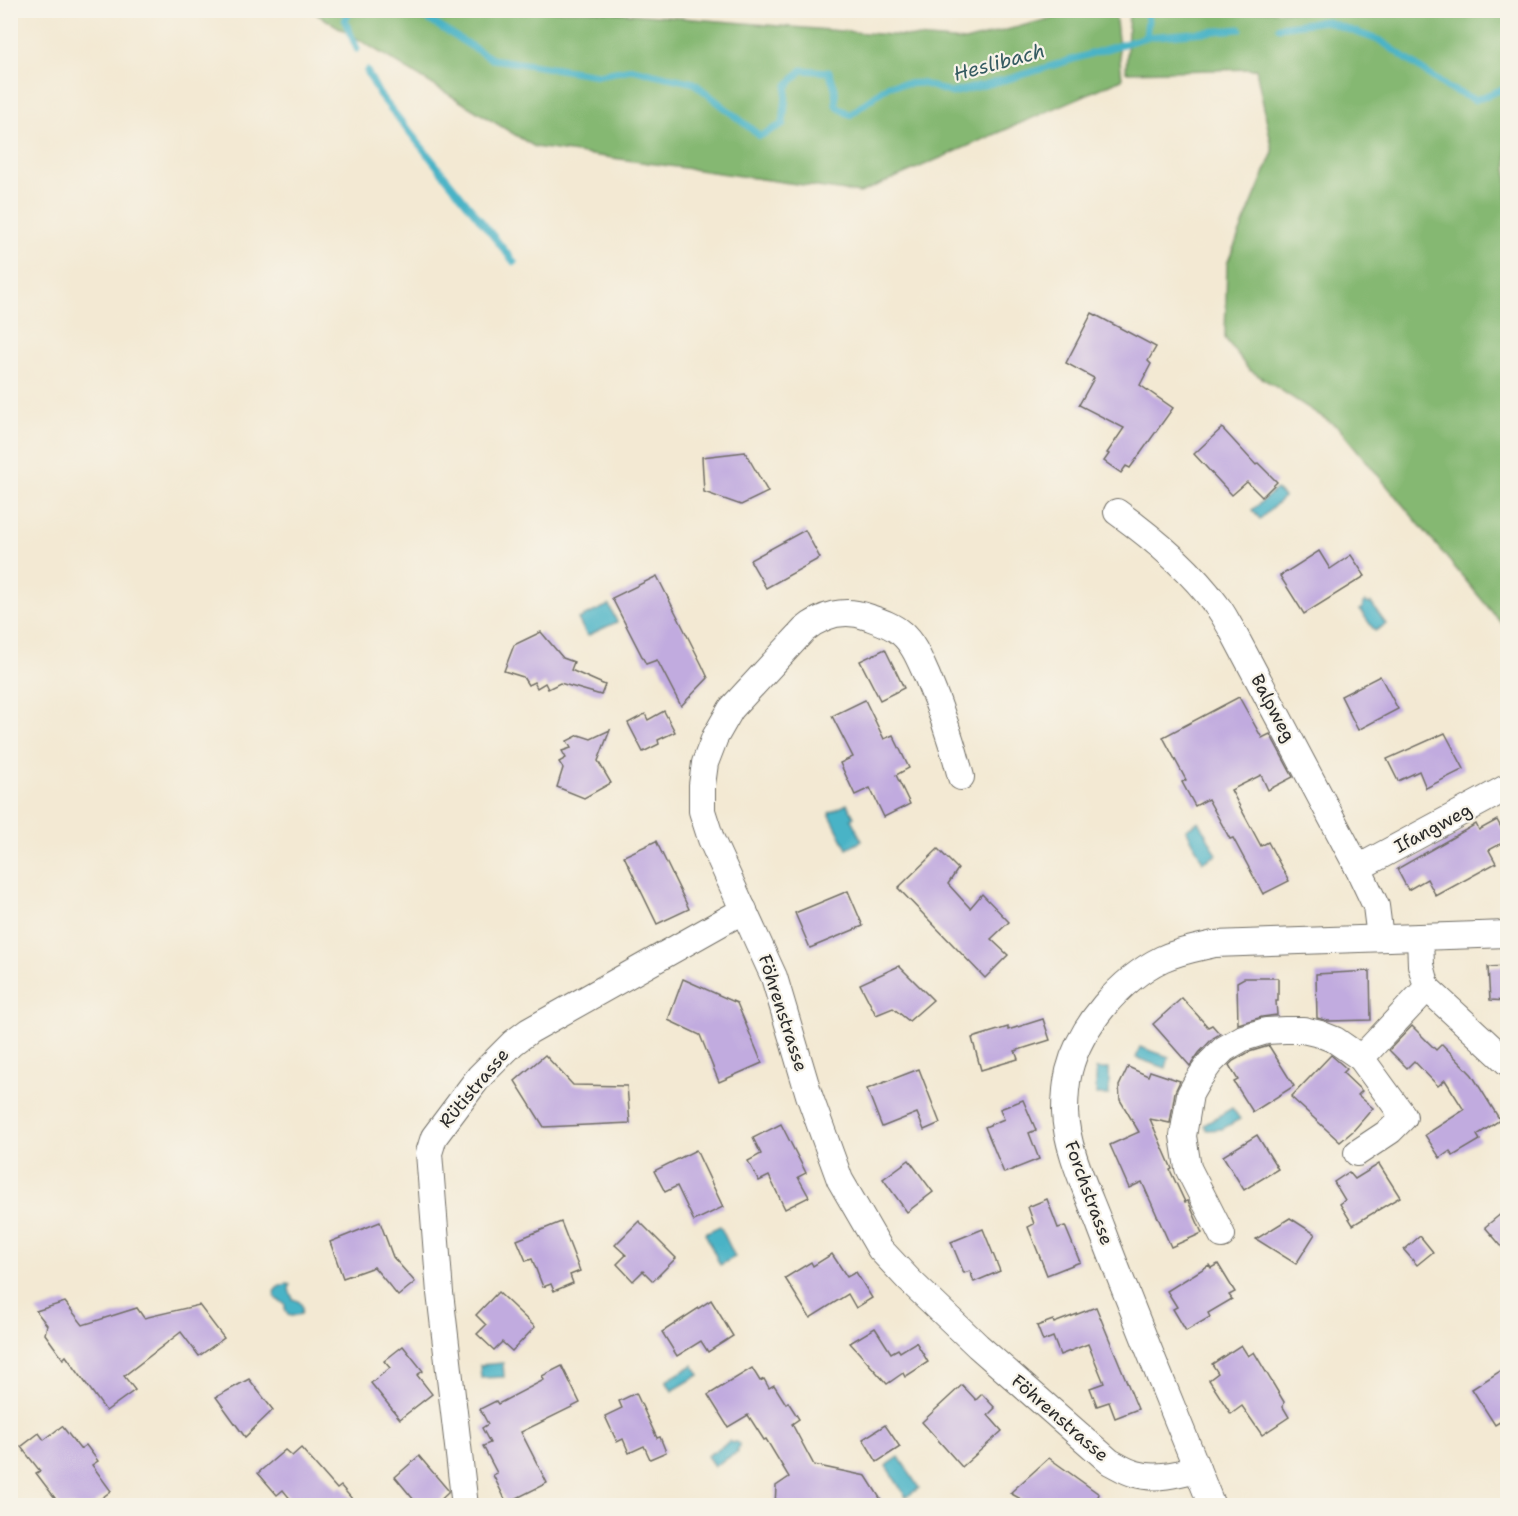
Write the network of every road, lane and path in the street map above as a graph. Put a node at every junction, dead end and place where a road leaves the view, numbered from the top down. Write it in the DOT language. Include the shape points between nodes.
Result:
graph roads {
  1 [pos="1117,512"];
  2 [pos="961,777"];
  3 [pos="1508,787"];
  4 [pos="1358,868"];
  5 [pos="744,910"];
  6 [pos="1508,934"];
  7 [pos="1420,937"];
  8 [pos="1380,938"];
  9 [pos="1427,988"];
  10 [pos="1361,1058"];
  11 [pos="1508,1064"];
  12 [pos="1358,1153"];
  13 [pos="1222,1235"];
  14 [pos="1197,1469"];
  15 [pos="465,1506"];
  16 [pos="1212,1506"];
  1 -- 4 [label="street, Balpweg" via="1173,557 1217,606"];
  2 -- 5 [label="street, Föhrenstrasse" via="938,702 917,654 901,633 855,613 844,612 815,621 731,709 705,763 702,811"];
  3 -- 4 [label="street, Ifangweg"];
  4 -- 8 [label="street, Balpweg" via="1376,906"];
  5 -- 14 [label="street, Föhrenstrasse" via="774,977 809,1095 840,1180 880,1249 978,1346 1110,1462 1136,1474 1157,1477"];
  5 -- 15 [label="street, Rütistrasse" via="550,1018 513,1043 479,1077 434,1137 429,1153 440,1293"];
  6 -- 7 [label="street, Forchstrasse"];
  7 -- 8 [label="street, Forchstrasse"];
  7 -- 9 [label="street"];
  8 -- 14 [label="street, Forchstrasse" via="1214,944 1163,959 1136,975 1104,1007 1078,1047 1069,1070 1065,1110 1068,1141"];
  9 -- 10 [label="street"];
  9 -- 11 [label="street"];
  10 -- 12 [label="street" via="1404,1117"];
  10 -- 13 [label="street" via="1320,1034 1285,1030 1244,1038 1210,1063 1190,1094 1183,1136 1188,1168"];
  14 -- 16 [label="street, Forchstrasse"];
}
